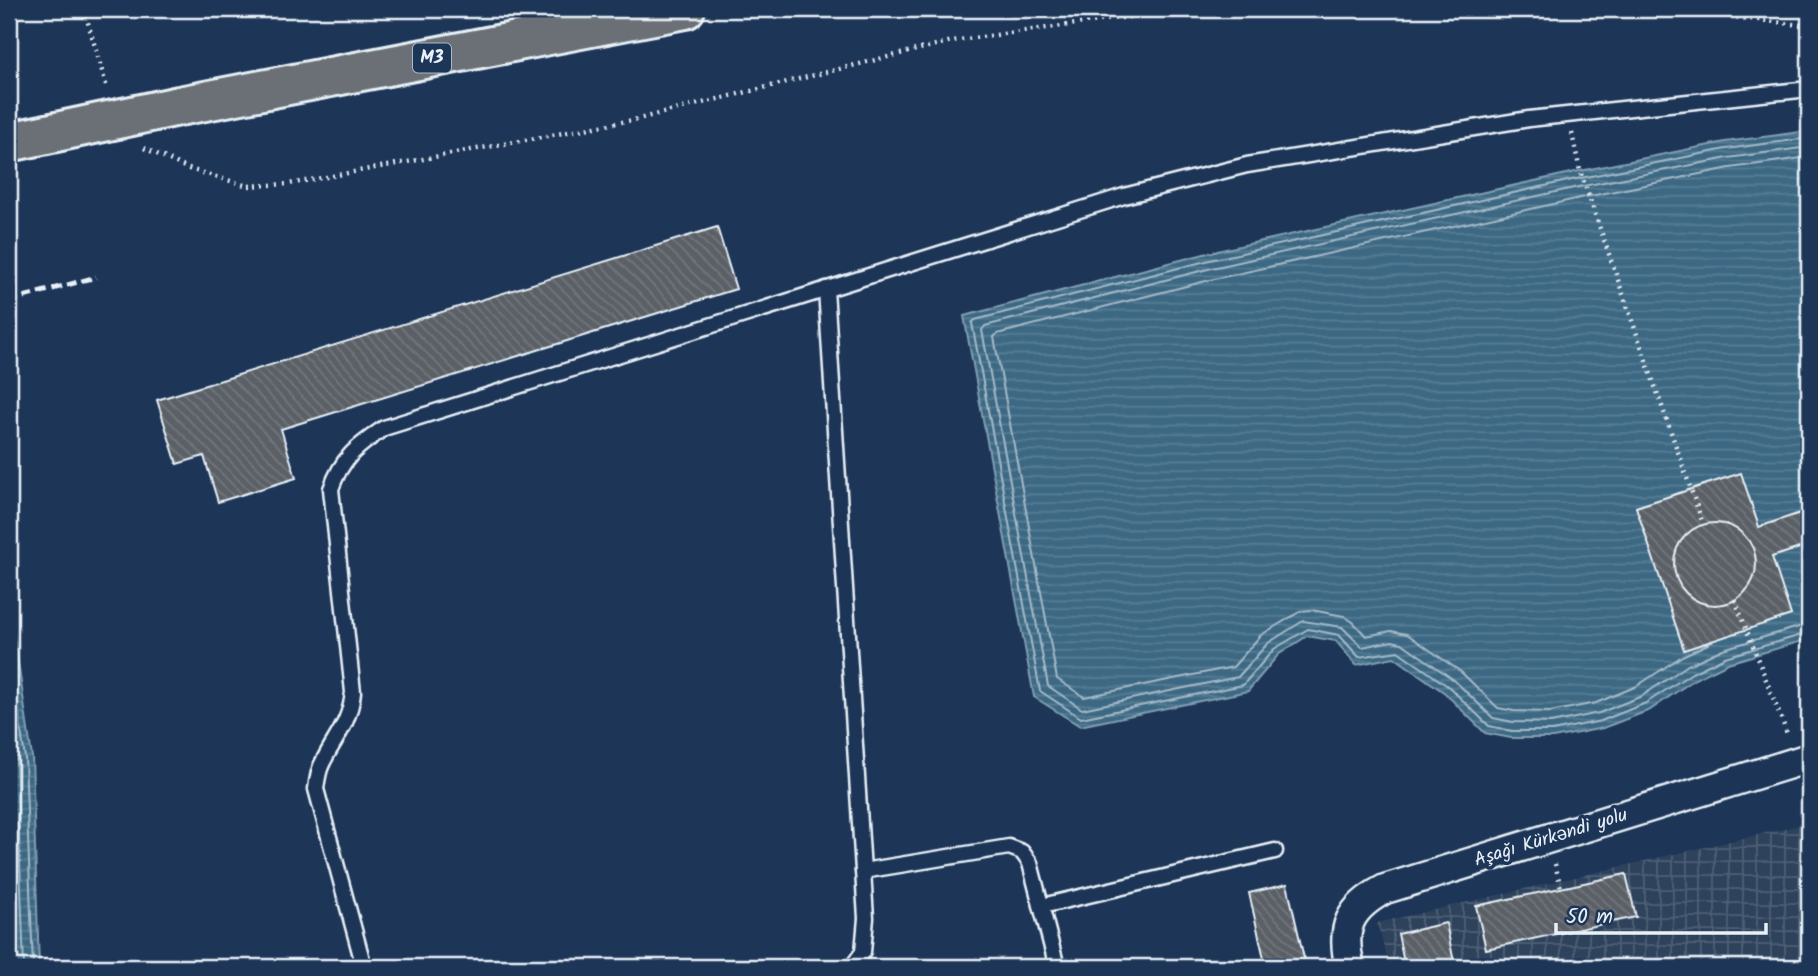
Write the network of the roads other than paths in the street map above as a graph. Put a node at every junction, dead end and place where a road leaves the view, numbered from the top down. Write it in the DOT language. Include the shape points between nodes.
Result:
graph roads {
  1 [pos="685,9"];
  2 [pos="1809,89"];
  3 [pos="9,142"];
  4 [pos="826,289"];
  5 [pos="1804,761"];
  6 [pos="1275,851"];
  7 [pos="863,872"];
  8 [pos="1042,906"];
  9 [pos="364,967"];
  10 [pos="852,967"];
  11 [pos="1057,967"];
  12 [pos="1350,967"];
  1 -- 3 [label="main road, M3, bridge"];
  2 -- 4 [label="lane" via="1529,119 1247,165 1124,195"];
  4 -- 7 [label="lane"];
  4 -- 9 [label="lane" via="384,428 354,449 337,470 331,489 352,701 344,728 320,767 316,789"];
  5 -- 12 [label="street, Aşağı Kürkəndi yolu" via="1385,889 1354,912 1345,947"];
  6 -- 8 [label="lane"];
  7 -- 8 [label="lane" via="1009,847 1022,852 1030,863"];
  7 -- 10 [label="lane" via="863,952"];
  8 -- 11 [label="lane"];
}
